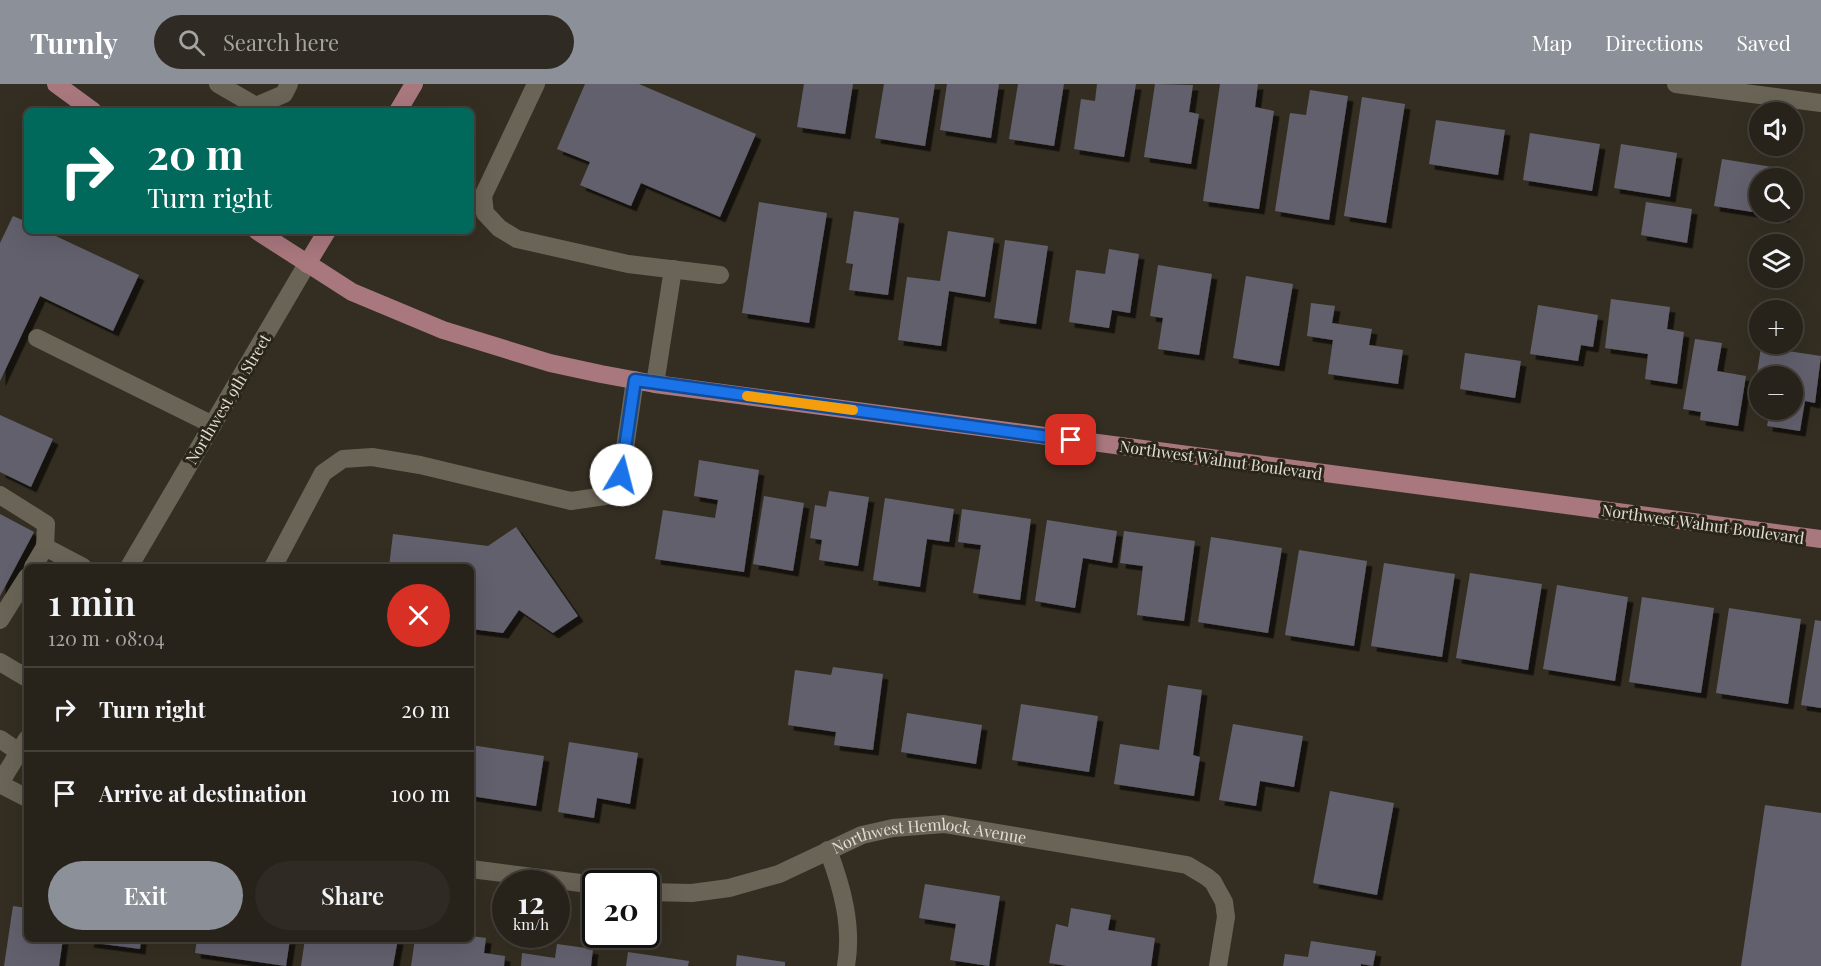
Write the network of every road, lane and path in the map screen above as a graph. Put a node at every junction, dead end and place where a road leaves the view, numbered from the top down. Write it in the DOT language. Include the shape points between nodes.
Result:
graph roads {
  1 [pos="56,84"];
  2 [pos="218,84"];
  3 [pos="289,84"];
  4 [pos="414,84"];
  5 [pos="537,84"];
  6 [pos="1676,84"];
  7 [pos="1821,103"];
  8 [pos="89,108"];
  9 [pos="400,108"];
  10 [pos="262,234"];
  11 [pos="325,234"];
  12 [pos="308,264"];
  13 [pos="673,269"];
  14 [pos="720,275"];
  15 [pos="37,338"];
  16 [pos="635,380"];
  17 [pos="655,384"];
  18 [pos="213,425"];
  19 [pos="0,495"];
  20 [pos="1821,539"];
  21 [pos="45,547"];
  22 [pos="35,564"];
  23 [pos="77,564"];
  24 [pos="135,564"];
  25 [pos="275,564"];
  26 [pos="24,582"];
  27 [pos="0,619"];
  28 [pos="0,662"];
  29 [pos="24,676"];
  30 [pos="0,739"];
  31 [pos="23,745"];
  32 [pos="0,784"];
  33 [pos="24,796"];
  34 [pos="828,850"];
  35 [pos="474,869"];
  36 [pos="582,883"];
  37 [pos="660,892"];
  38 [pos="846,966"];
  39 [pos="1218,966"];
  1 -- 8 [label="main road"];
  2 -- 3 [label="street" via="256,106 284,94"];
  4 -- 9 [label="main road"];
  5 -- 13 [label="street" via="483,196 485,213 517,239 628,264"];
  6 -- 7 [label="street"];
  10 -- 12 [label="main road, Northwest Walnut Boulevard"];
  11 -- 12 [label="main road, Northwest 9th Street"];
  12 -- 16 [label="main road, Northwest Walnut Boulevard" via="352,292 443,330 550,363"];
  12 -- 18 [label="street, Northwest 9th Street"];
  13 -- 14 [label="street"];
  13 -- 17 [label="street"];
  15 -- 18 [label="street"];
  16 -- 17 [label="main road, Northwest Walnut Boulevard"];
  16 -- 25 [label="street" via="621,475 605,496 571,501 410,464 372,457 343,459 323,473"];
  17 -- 20 [label="main road, Northwest Walnut Boulevard"];
  18 -- 24 [label="street, Northwest 9th Street"];
  19 -- 21 [label="street" via="46,524"];
  21 -- 22 [label="street"];
  21 -- 23 [label="street"];
  26 -- 27 [label="street"];
  28 -- 29 [label="street"];
  30 -- 31 [label="street"];
  31 -- 32 [label="street"];
  32 -- 33 [label="street"];
  34 -- 37 [label="street, Northwest Hemlock Avenue" via="779,874 729,888"];
  34 -- 38 [label="street" via="846,911"];
  34 -- 39 [label="street, Northwest Hemlock Avenue" via="892,828 944,824 1187,865 1213,882 1224,902 1226,917"];
  35 -- 36 [label="street"];
}
